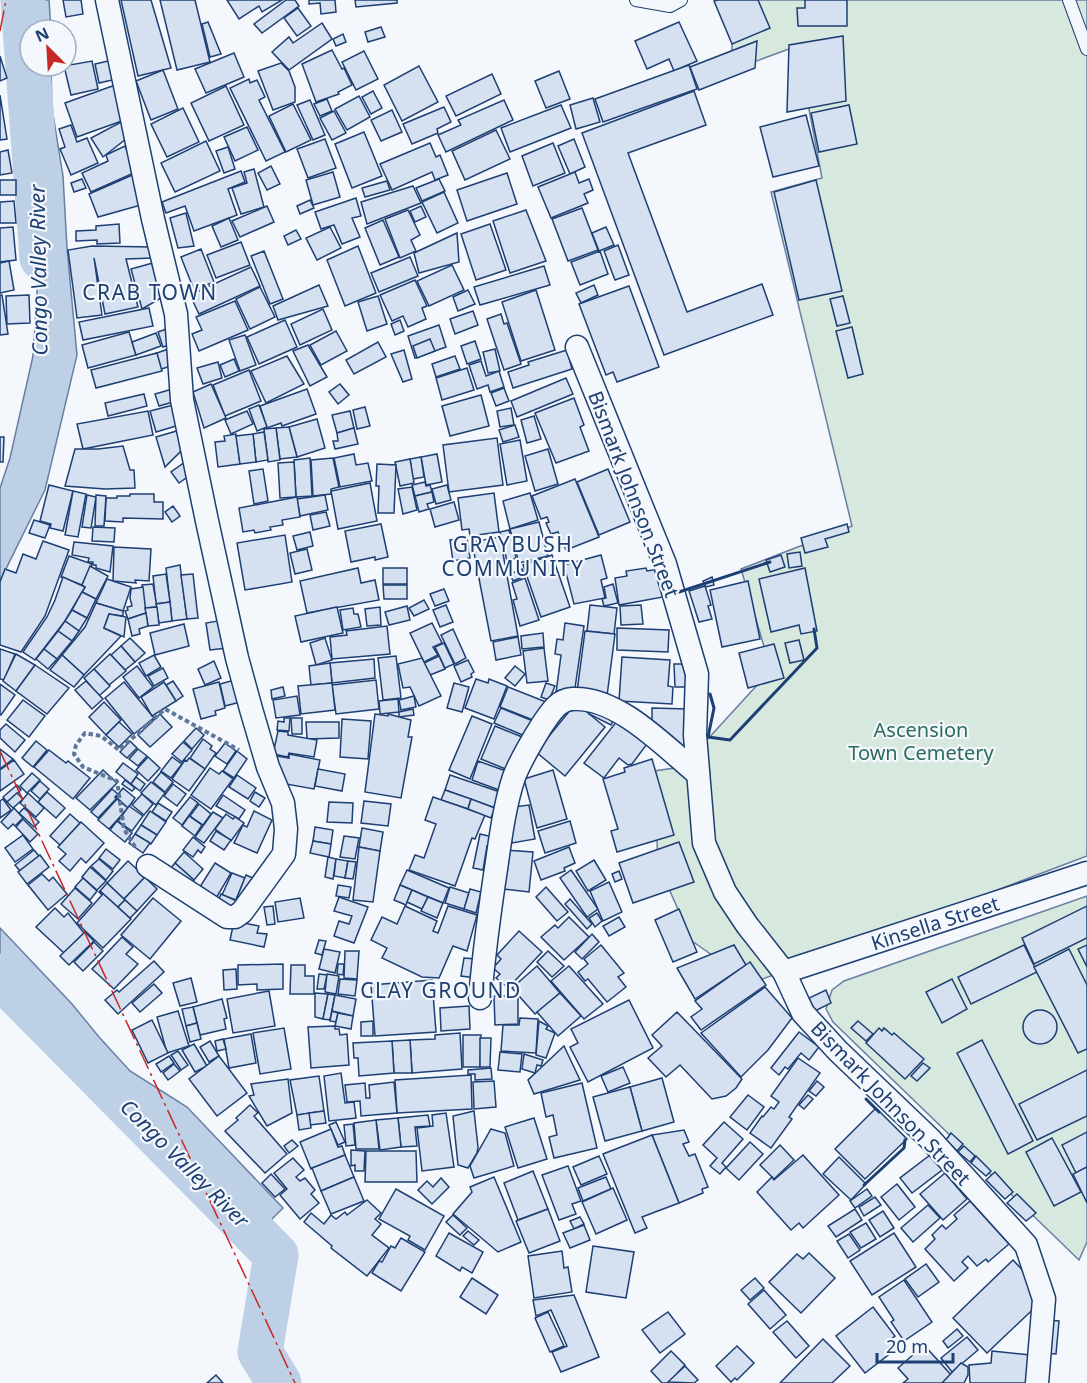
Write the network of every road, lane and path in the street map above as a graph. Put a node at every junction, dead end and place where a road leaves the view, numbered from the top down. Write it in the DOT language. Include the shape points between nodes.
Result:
graph roads {
  1 [pos="107,0"];
  2 [pos="636,0"];
  3 [pos="681,0"];
  4 [pos="1069,0"];
  5 [pos="1087,49"];
  6 [pos="577,347"];
  7 [pos="268,767"];
  8 [pos="698,774"];
  9 [pos="147,866"];
  10 [pos="1087,873"];
  11 [pos="784,972"];
  12 [pos="480,998"];
  13 [pos="1037,1383"];
  1 -- 7 [label="street" via="176,314 182,400 207,521 237,658"];
  2 -- 3 [label="lane" via="670,6"];
  4 -- 5 [label="lane"];
  6 -- 8 [label="street, Bismark Johnson Street" via="665,564 697,674"];
  7 -- 9 [label="street" via="283,802 284,854 242,912 227,917"];
  7 -- 9 [label="path" via="165,709 119,750 101,736 85,734 76,744 74,754 83,767 117,781 124,829"];
  8 -- 11 [label="street, Bismark Johnson Street" via="704,843 725,892"];
  8 -- 12 [label="street" via="621,712 584,699 568,699 551,712 514,777 500,838"];
  10 -- 11 [label="street, Kinsella Street"];
  11 -- 13 [label="street, Bismark Johnson Street" via="810,1020 930,1139 1026,1245 1044,1299"];
}
